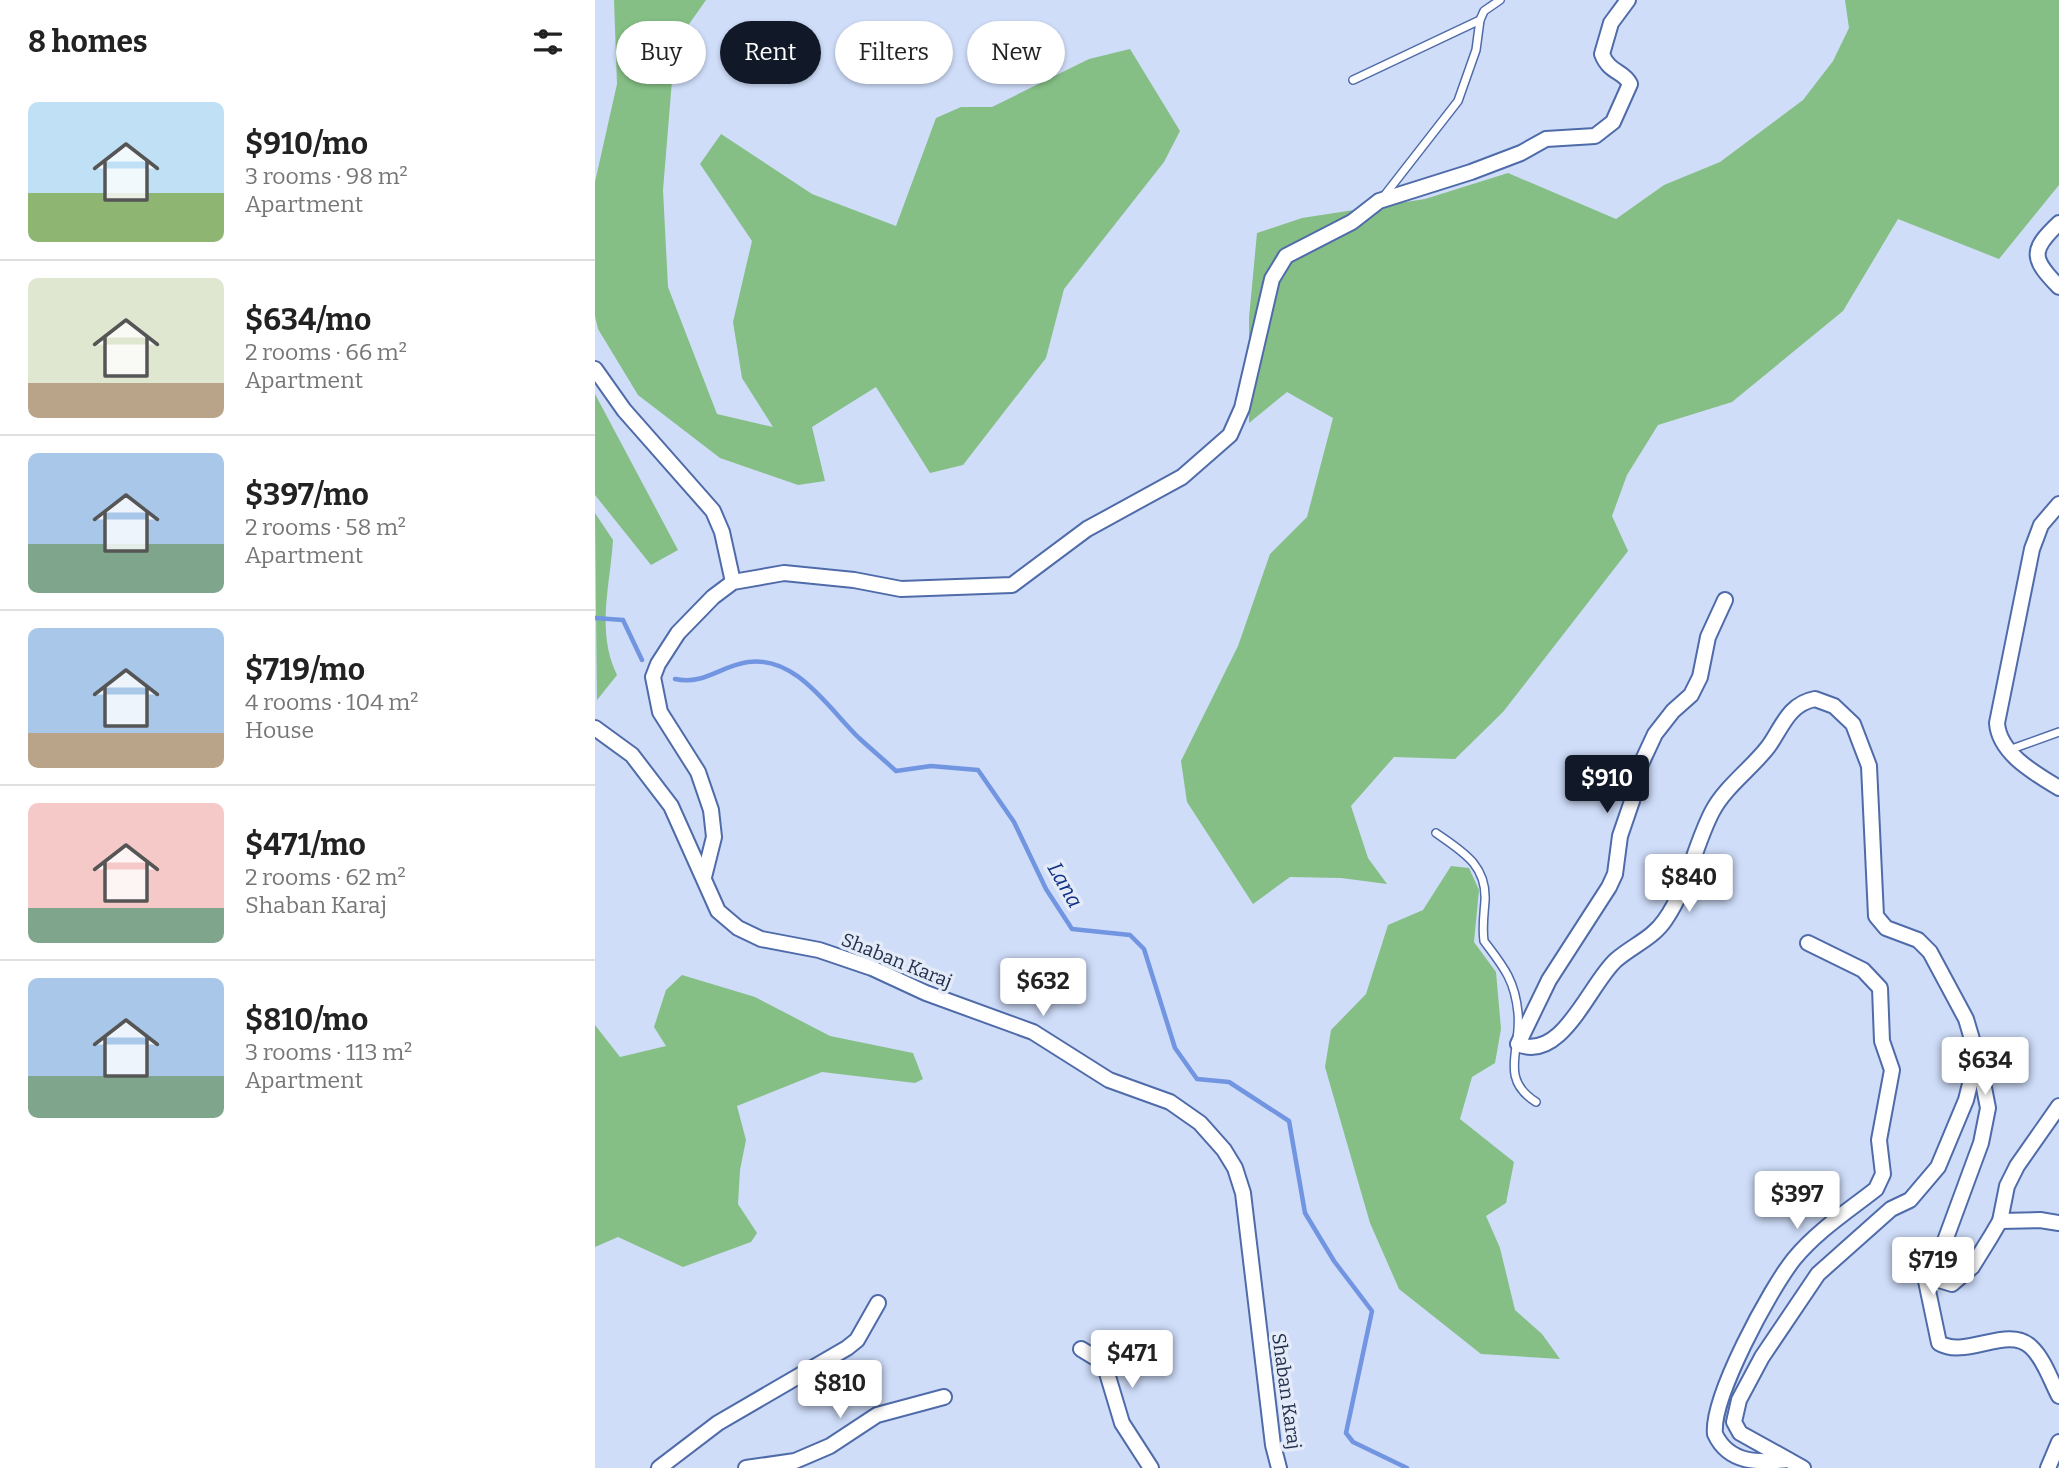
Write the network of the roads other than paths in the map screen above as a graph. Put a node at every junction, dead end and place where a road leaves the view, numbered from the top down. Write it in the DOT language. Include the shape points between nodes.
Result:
graph roads {
  1 [pos="1500,0"];
  2 [pos="1628,0"];
  3 [pos="1480,20"];
  4 [pos="1353,80"];
  5 [pos="1379,201"];
  6 [pos="2059,223"];
  7 [pos="2059,287"];
  8 [pos="595,369"];
  9 [pos="2059,504"];
  10 [pos="733,582"];
  11 [pos="1725,600"];
  12 [pos="595,728"];
  13 [pos="2059,732"];
  14 [pos="2008,751"];
  15 [pos="2059,788"];
  16 [pos="1436,833"];
  17 [pos="704,877"];
  18 [pos="1808,943"];
  19 [pos="1518,1044"];
  20 [pos="1977,1056"];
  21 [pos="1537,1102"];
  22 [pos="2059,1106"];
  23 [pos="2000,1221"];
  24 [pos="2059,1223"];
  25 [pos="1938,1275"];
  26 [pos="878,1303"];
  27 [pos="1081,1349"];
  28 [pos="2059,1396"];
  29 [pos="944,1398"];
  30 [pos="2059,1442"];
  31 [pos="1788,1460"];
  32 [pos="659,1468"];
  33 [pos="747,1468"];
  34 [pos="1151,1468"];
  35 [pos="1279,1468"];
  36 [pos="1803,1468"];
  37 [pos="2048,1468"];
  1 -- 3 [label="lane" via="1484,11"];
  2 -- 5 [label="street" via="1611,23 1602,54 1609,68 1630,84 1620,110 1603,131 1595,136 1546,139 1471,172"];
  3 -- 4 [label="lane"];
  3 -- 5 [label="lane" via="1476,50 1458,102"];
  5 -- 10 [label="street" via="1278,265 1242,408 1230,435 1182,477 1087,529 1013,585 901,589 784,573"];
  6 -- 7 [label="street" via="2043,237 2036,254 2040,266"];
  8 -- 10 [label="street" via="624,410 713,511"];
  9 -- 14 [label="street" via="2041,525 2032,549 1997,723 1998,738"];
  10 -- 17 [label="street" via="695,613 653,677 660,712 698,772 711,810 714,837"];
  11 -- 19 [label="street" via="1708,637 1700,677 1691,695 1654,734 1641,764 1609,887 1549,980"];
  12 -- 17 [label="street, Shaban Karaj" via="632,755 671,806"];
  13 -- 14 [label="lane"];
  14 -- 15 [label="street"];
  16 -- 19 [label="lane" via="1481,870 1485,883 1483,941 1503,962 1509,977 1518,1013"];
  17 -- 35 [label="street, Shaban Karaj" via="718,911 738,928 761,939 819,950 872,968 1033,1032 1109,1080 1170,1102 1211,1133 1235,1168 1243,1193"];
  18 -- 31 [label="street" via="1863,970 1880,988 1882,1041 1892,1070 1879,1140 1881,1180 1794,1260 1768,1301 1715,1410 1715,1434 1732,1455 1756,1461"];
  19 -- 20 [label="street" via="1537,1048 1548,1044 1587,1001 1603,973 1663,923 1713,809 1769,747 1787,717 1815,699 1834,706 1853,724 1869,766 1876,916 1886,928 1918,940 1930,952 1966,1018"];
  19 -- 21 [label="lane" via="1512,1064 1516,1081 1524,1094"];
  20 -- 25 [label="street" via="1988,1108 1981,1143 1939,1257"];
  20 -- 31 [label="street" via="1966,1100 1938,1167 1910,1200 1891,1209 1818,1274 1747,1382 1734,1414 1736,1427 1745,1438"];
  22 -- 23 [label="street" via="2017,1166 2007,1186"];
  23 -- 24 [label="street"];
  23 -- 25 [label="street" via="1962,1278 1944,1284"];
  25 -- 28 [label="street" via="1926,1281 1939,1343 1954,1347 2025,1343 2035,1352"];
  26 -- 32 [label="street" via="847,1349 718,1423"];
  27 -- 34 [label="street" via="1104,1363 1122,1423"];
  29 -- 33 [label="street" via="877,1415 830,1446 795,1461"];
  30 -- 37 [label="street"];
  31 -- 36 [label="street"];
}
